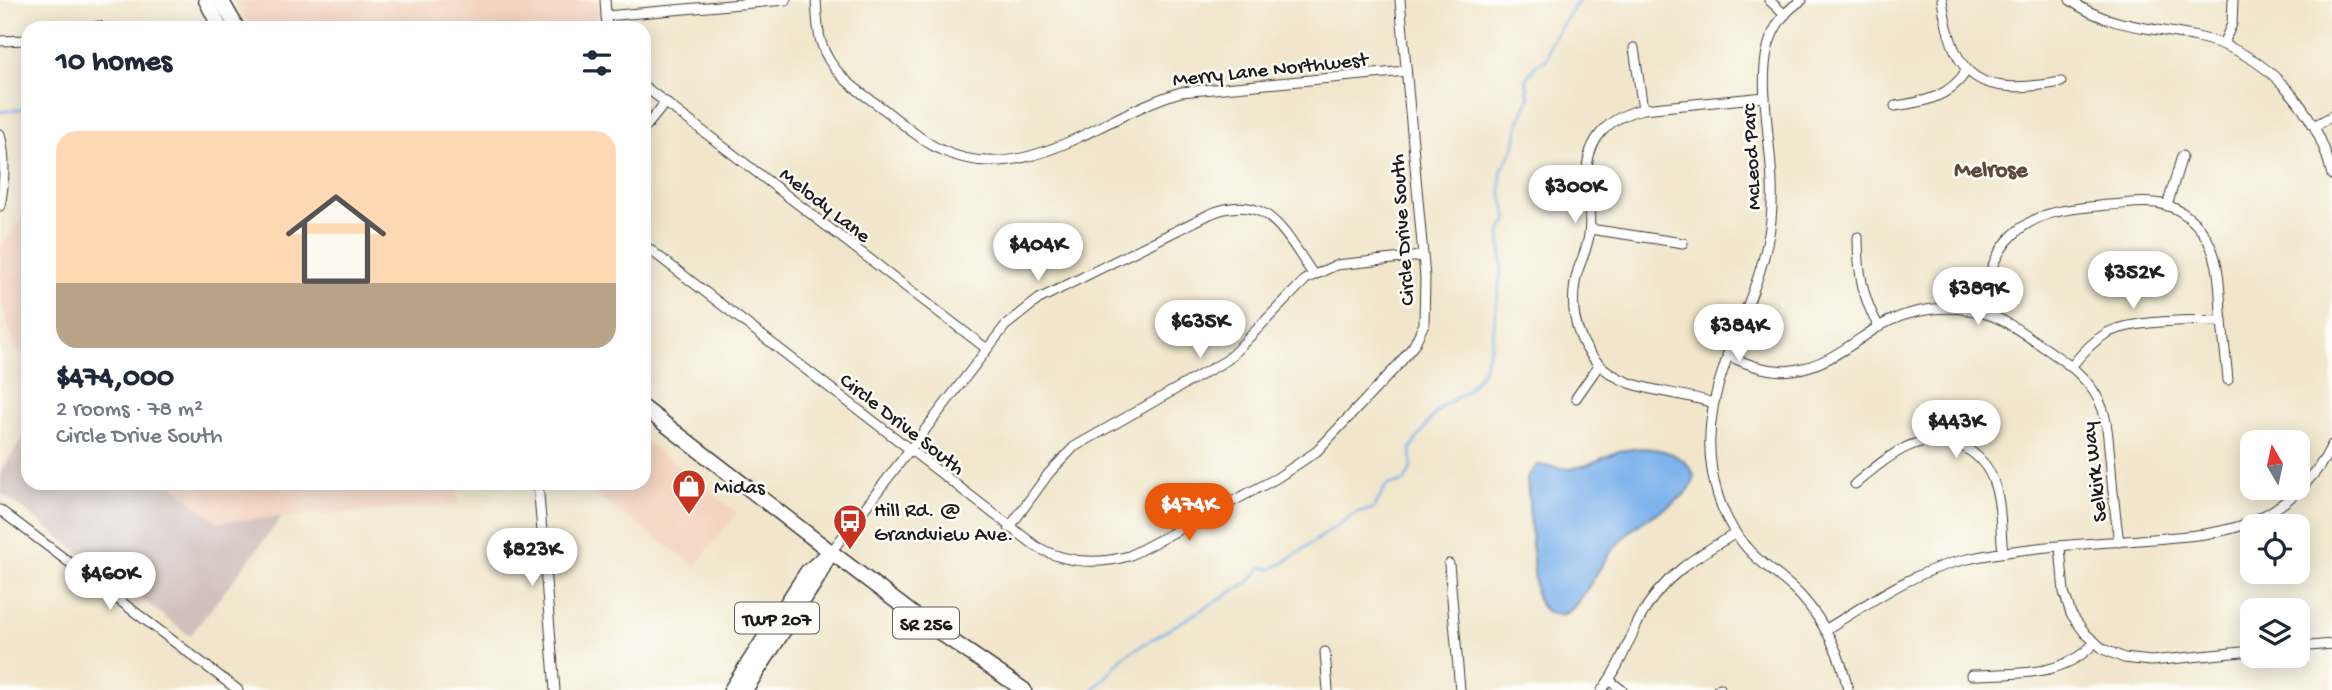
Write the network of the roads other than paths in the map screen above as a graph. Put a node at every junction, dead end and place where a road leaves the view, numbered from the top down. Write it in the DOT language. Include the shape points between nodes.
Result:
graph roads {
  1 [pos="206,0"];
  2 [pos="222,0"];
  3 [pos="605,0"];
  4 [pos="786,0"];
  5 [pos="816,0"];
  6 [pos="1400,0"];
  7 [pos="1769,0"];
  8 [pos="1802,0"];
  9 [pos="1942,0"];
  10 [pos="2234,0"];
  11 [pos="2072,1"];
  12 [pos="1785,15"];
  13 [pos="606,16"];
  14 [pos="216,21"];
  15 [pos="233,21"];
  16 [pos="606,21"];
  17 [pos="21,40"];
  18 [pos="0,41"];
  19 [pos="2223,44"];
  20 [pos="1634,48"];
  21 [pos="1967,70"];
  22 [pos="1406,71"];
  23 [pos="2061,82"];
  24 [pos="651,91"];
  25 [pos="1765,97"];
  26 [pos="666,102"];
  27 [pos="1895,106"];
  28 [pos="1643,109"];
  29 [pos="2332,116"];
  30 [pos="651,120"];
  31 [pos="2314,126"];
  32 [pos="0,134"];
  33 [pos="2182,156"];
  34 [pos="2332,175"];
  35 [pos="0,206"];
  36 [pos="2167,206"];
  37 [pos="1590,229"];
  38 [pos="1858,237"];
  39 [pos="1683,243"];
  40 [pos="651,250"];
  41 [pos="1422,256"];
  42 [pos="1313,274"];
  43 [pos="1979,312"];
  44 [pos="2222,321"];
  45 [pos="1880,327"];
  46 [pos="987,349"];
  47 [pos="1727,355"];
  48 [pos="1600,365"];
  49 [pos="2071,367"];
  50 [pos="2228,380"];
  51 [pos="1576,398"];
  52 [pos="1713,403"];
  53 [pos="651,413"];
  54 [pos="2332,445"];
  55 [pos="910,450"];
  56 [pos="1855,484"];
  57 [pos="539,490"];
  58 [pos="0,510"];
  59 [pos="1009,528"];
  60 [pos="1735,534"];
  61 [pos="2119,542"];
  62 [pos="2060,547"];
  63 [pos="831,552"];
  64 [pos="2003,552"];
  65 [pos="1449,564"];
  66 [pos="1825,630"];
  67 [pos="2095,642"];
  68 [pos="2332,644"];
  69 [pos="2310,646"];
  70 [pos="1325,652"];
  71 [pos="2240,652"];
  72 [pos="1971,675"];
  73 [pos="1610,681"];
  74 [pos="238,690"];
  75 [pos="555,690"];
  76 [pos="731,690"];
  77 [pos="745,690"];
  78 [pos="1024,690"];
  79 [pos="1328,690"];
  80 [pos="1460,690"];
  81 [pos="1602,690"];
  82 [pos="1622,690"];
  83 [pos="1848,690"];
  1 -- 14 [label="main road"];
  2 -- 15 [label="main road"];
  3 -- 13 [label="street"];
  4 -- 13 [label="street"];
  5 -- 22 [label="street, Merry Lane Northwest" via="820,40 844,79 927,142 982,162 1030,158 1147,103 1181,92"];
  6 -- 22 [label="street, Circle Drive South"];
  7 -- 12 [label="street"];
  8 -- 12 [label="street, McLeod Parc"];
  9 -- 21 [label="street" via="1952,47"];
  10 -- 19 [label="street" via="2232,24"];
  11 -- 19 [label="street" via="2114,22"];
  12 -- 25 [label="street, McLeod Parc" via="1766,53"];
  13 -- 16 [label="street"];
  17 -- 18 [label="street"];
  19 -- 31 [label="street" via="2278,80"];
  20 -- 28 [label="street"];
  21 -- 23 [label="street" via="1981,81 2001,87"];
  21 -- 27 [label="street" via="1943,95"];
  22 -- 41 [label="street, Circle Drive South"];
  24 -- 26 [label="street, Melody Lane"];
  25 -- 28 [label="street"];
  25 -- 47 [label="street, McLeod Parc" via="1772,195 1767,243"];
  26 -- 30 [label="street"];
  26 -- 46 [label="street, Melody Lane"];
  28 -- 37 [label="street" via="1617,118 1595,141 1587,166"];
  29 -- 31 [label="street"];
  31 -- 34 [label="street"];
  32 -- 35 [label="street" via="5,180"];
  33 -- 36 [label="street"];
  36 -- 43 [label="street" via="2141,202 2075,208 2030,222 2011,236 1998,255"];
  36 -- 44 [label="street" via="2188,216 2210,243 2220,276"];
  37 -- 39 [label="street"];
  37 -- 48 [label="street" via="1576,279 1574,315 1586,349"];
  38 -- 45 [label="street" via="1861,284"];
  40 -- 55 [label="street, Circle Drive South"];
  41 -- 42 [label="street" via="1336,265"];
  41 -- 59 [label="street, Circle Drive South" via="1424,324 1414,345 1325,443 1298,466 1151,546 1117,559 1087,562 1058,557"];
  42 -- 46 [label="street" via="1274,220 1255,209 1232,206 1039,299 1014,318"];
  42 -- 59 [label="street" via="1227,360 1073,447"];
  43 -- 45 [label="street, Selkirk Way" via="1928,310"];
  43 -- 49 [label="street, Selkirk Way" via="1999,318"];
  44 -- 49 [label="street" via="2120,328 2092,344"];
  44 -- 50 [label="street"];
  45 -- 47 [label="street, Selkirk Way" via="1829,358 1796,370 1759,368"];
  46 -- 55 [label="street"];
  47 -- 52 [label="street, McLeod Parc"];
  48 -- 51 [label="street"];
  48 -- 52 [label="street" via="1632,384"];
  49 -- 61 [label="street, Selkirk Way" via="2093,389 2103,410"];
  52 -- 60 [label="street, McLeod Parc" via="1712,472"];
  53 -- 63 [label="main road, SR 256"];
  54 -- 61 [label="street" via="2296,492 2253,521 2199,535"];
  55 -- 59 [label="street, Circle Drive South"];
  55 -- 63 [label="street"];
  56 -- 64 [label="street" via="1911,444 1932,440 1955,443 1975,454 1994,483"];
  57 -- 75 [label="street"];
  58 -- 74 [label="street"];
  60 -- 66 [label="street, McLeod Parc" via="1800,595"];
  60 -- 73 [label="street" via="1685,564 1659,589"];
  61 -- 62 [label="street"];
  62 -- 64 [label="street"];
  62 -- 67 [label="street" via="2067,603 2078,625"];
  63 -- 76 [label="main road, TWP 207" via="807,572"];
  63 -- 77 [label="main road, TWP 207"];
  63 -- 78 [label="main road, SR 256"];
  64 -- 66 [label="street" via="1921,574"];
  65 -- 80 [label="street"];
  66 -- 83 [label="street, McLeod Parc"];
  67 -- 71 [label="street" via="2135,660"];
  67 -- 72 [label="street" via="2078,658 2057,668"];
  68 -- 69 [label="street"];
  70 -- 79 [label="street"];
  73 -- 81 [label="street"];
  73 -- 82 [label="street"];
}
